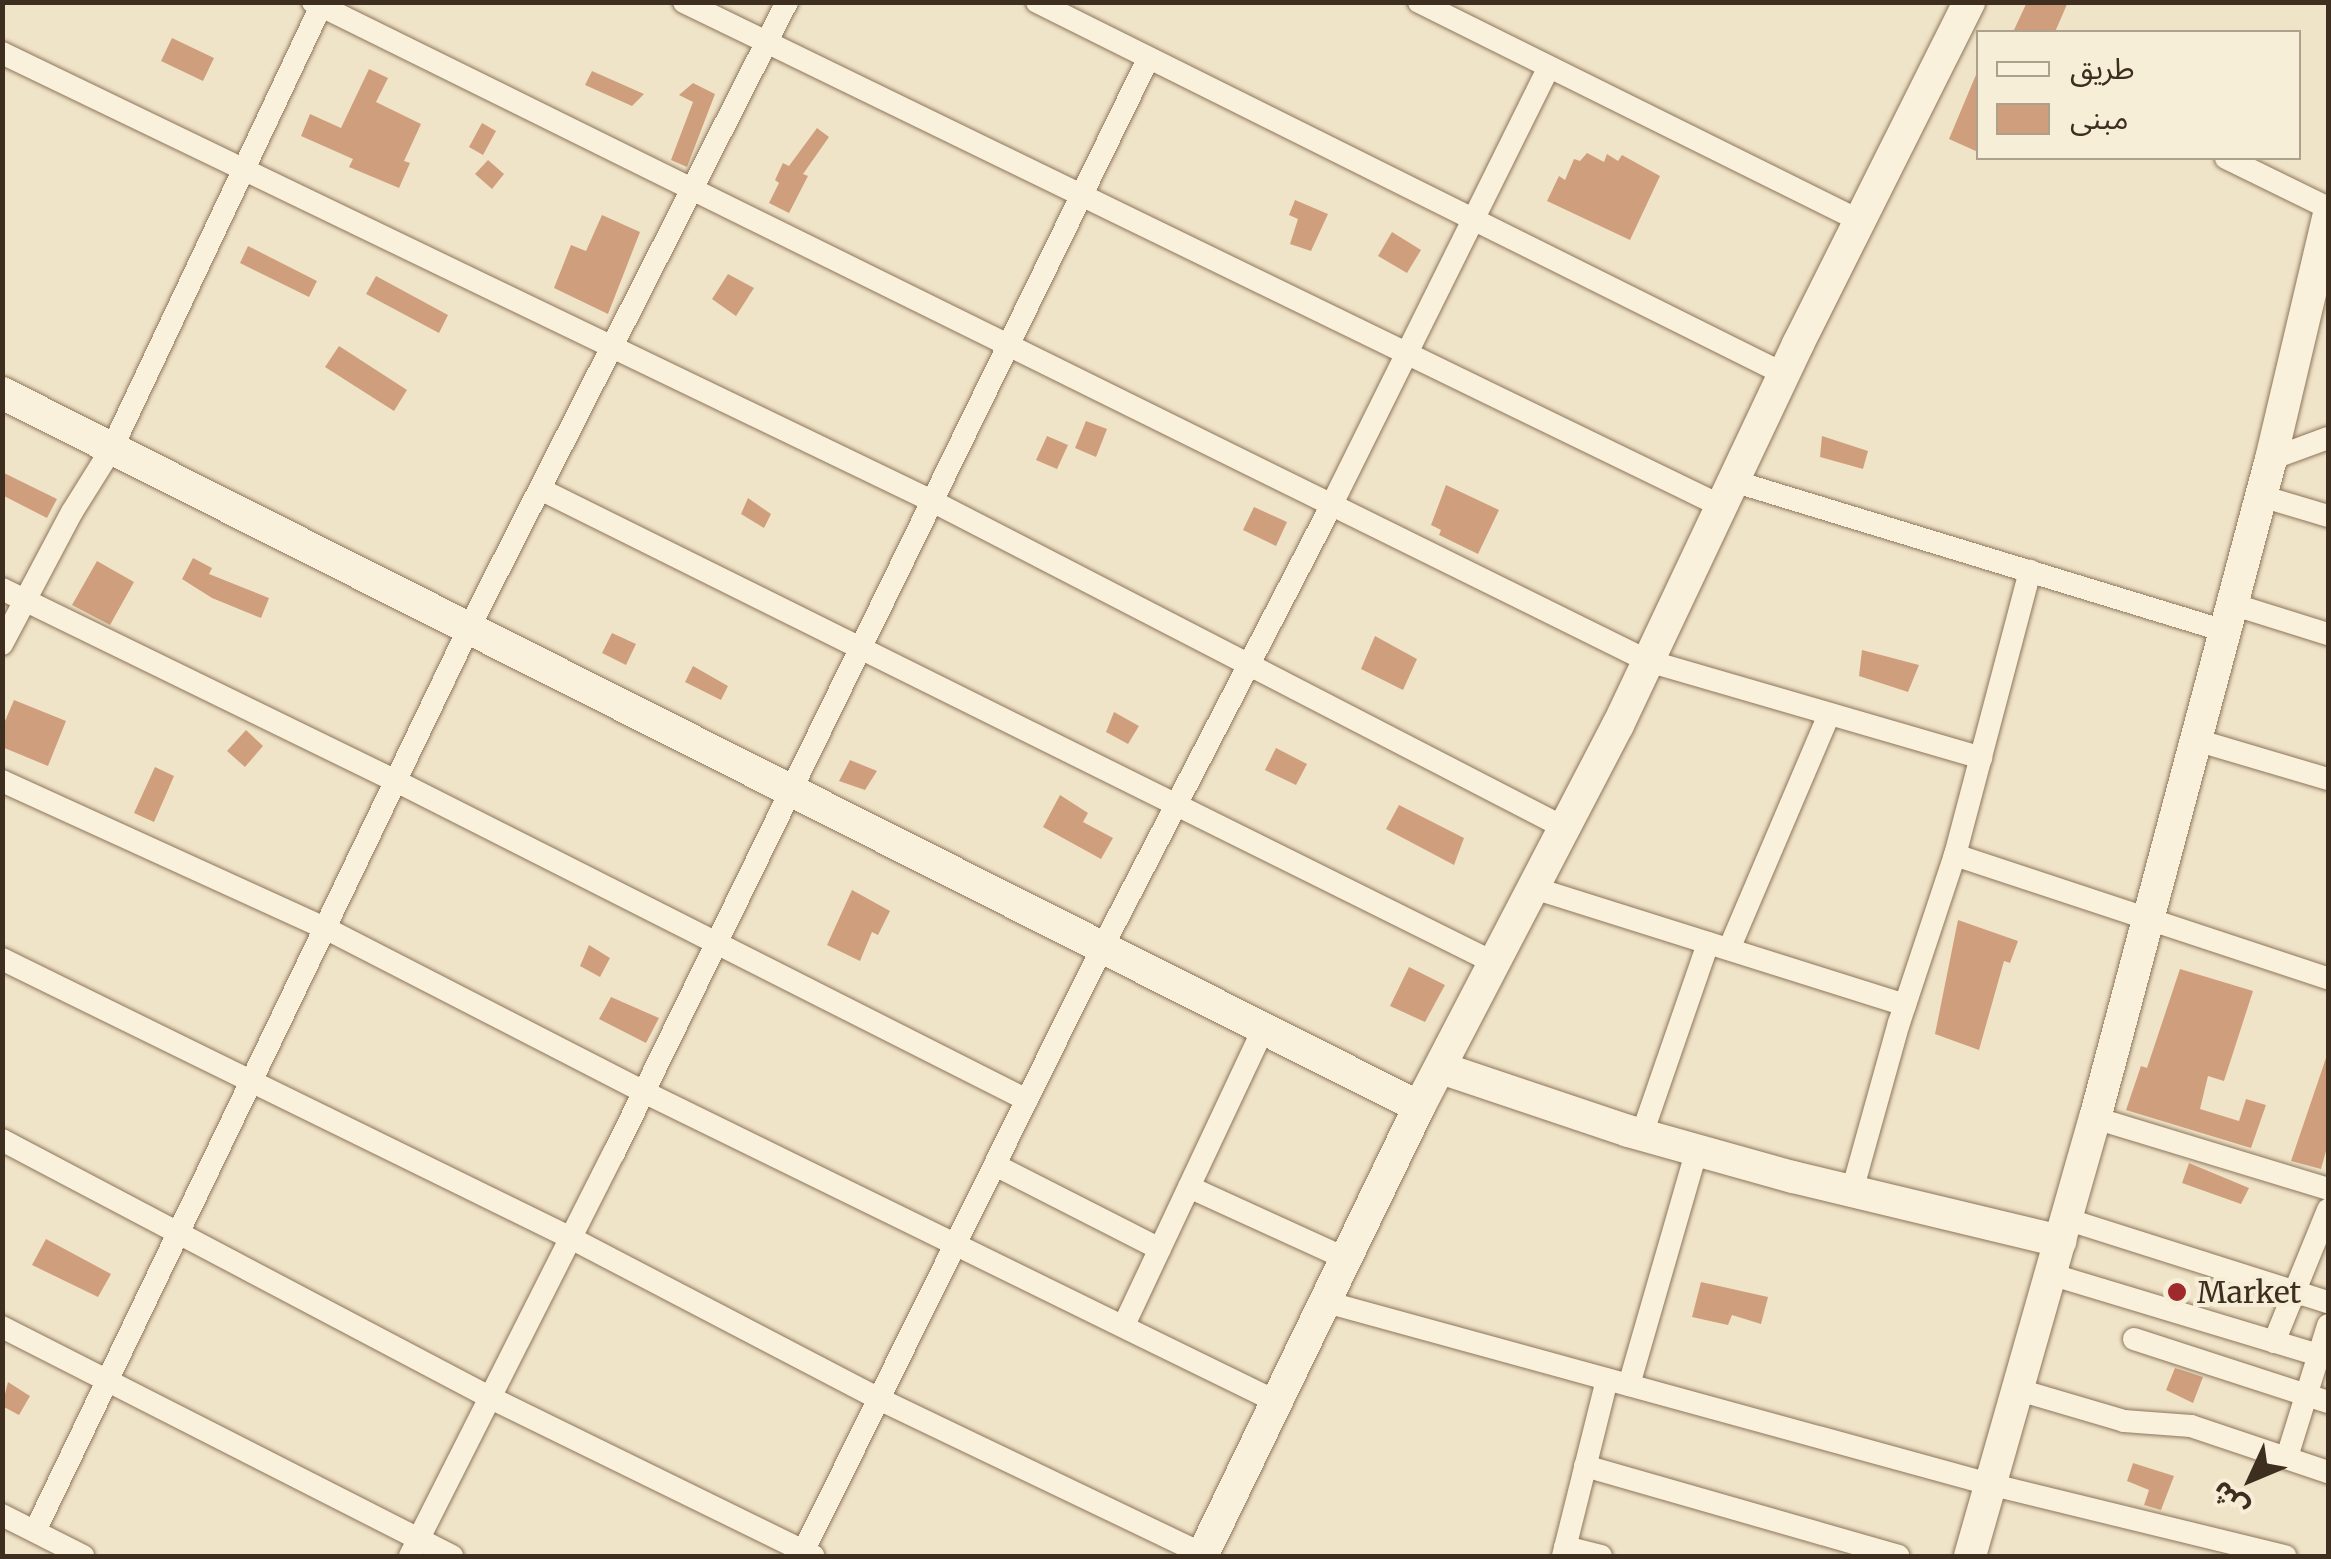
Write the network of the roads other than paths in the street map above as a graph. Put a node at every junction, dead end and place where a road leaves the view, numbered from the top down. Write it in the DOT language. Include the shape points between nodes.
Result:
graph roads {
  1 [pos="684,2"];
  2 [pos="787,2"];
  3 [pos="1037,2"];
  4 [pos="1418,2"];
  5 [pos="319,4"];
  6 [pos="1968,21"];
  7 [pos="766,43"];
  8 [pos="2,53"];
  9 [pos="1148,59"];
  10 [pos="1548,67"];
  11 [pos="2230,160"];
  12 [pos="244,171"];
  13 [pos="693,187"];
  14 [pos="1080,195"];
  15 [pos="2328,208"];
  16 [pos="2328,217"];
  17 [pos="1474,220"];
  18 [pos="1860,221"];
  19 [pos="613,345"];
  20 [pos="1005,347"];
  21 [pos="1405,353"];
  22 [pos="1784,374"];
  23 [pos="2,393"];
  24 [pos="2328,438"];
  25 [pos="112,448"];
  26 [pos="2271,459"];
  27 [pos="540,490"];
  28 [pos="1727,494"];
  29 [pos="2261,496"];
  30 [pos="932,501"];
  31 [pos="1331,506"];
  32 [pos="2328,516"];
  33 [pos="2030,571"];
  34 [pos="2,589"];
  35 [pos="26,601"];
  36 [pos="2229,618"];
  37 [pos="468,630"];
  38 [pos="2328,634"];
  39 [pos="2,644"];
  40 [pos="862,646"];
  41 [pos="1648,661"];
  42 [pos="1249,665"];
  43 [pos="1829,714"];
  44 [pos="2196,740"];
  45 [pos="1981,758"];
  46 [pos="2328,780"];
  47 [pos="2,781"];
  48 [pos="396,781"];
  49 [pos="791,790"];
  50 [pos="1176,803"];
  51 [pos="1565,828"];
  52 [pos="1956,855"];
  53 [pos="1534,888"];
  54 [pos="2147,919"];
  55 [pos="325,928"];
  56 [pos="717,942"];
  57 [pos="1103,946"];
  58 [pos="1719,946"];
  59 [pos="2,958"];
  60 [pos="1496,963"];
  61 [pos="2328,978"];
  62 [pos="1906,1005"];
  63 [pos="1264,1028"];
  64 [pos="1441,1068"];
  65 [pos="253,1079"];
  66 [pos="644,1092"];
  67 [pos="1027,1100"];
  68 [pos="1420,1106"];
  69 [pos="2096,1118"];
  70 [pos="1642,1134"];
  71 [pos="2,1140"];
  72 [pos="1697,1150"];
  73 [pos="2328,1162"];
  74 [pos="995,1165"];
  75 [pos="1190,1187"];
  76 [pos="2325,1188"];
  77 [pos="1852,1191"];
  78 [pos="2328,1210"];
  79 [pos="2063,1230"];
  80 [pos="177,1236"];
  81 [pos="571,1238"];
  82 [pos="957,1242"];
  83 [pos="1160,1249"];
  84 [pos="1346,1258"];
  85 [pos="2318,1266"];
  86 [pos="2050,1274"];
  87 [pos="2294,1291"];
  88 [pos="1326,1302"];
  89 [pos="2328,1302"];
  90 [pos="2328,1324"];
  91 [pos="2,1326"];
  92 [pos="1124,1326"];
  93 [pos="2134,1339"];
  94 [pos="2274,1342"];
  95 [pos="2323,1356"];
  96 [pos="1618,1382"];
  97 [pos="106,1383"];
  98 [pos="2018,1390"];
  99 [pos="2305,1394"];
  100 [pos="490,1398"];
  101 [pos="879,1399"];
  102 [pos="1279,1402"];
  103 [pos="2328,1402"];
  104 [pos="2288,1457"];
  105 [pos="1585,1466"];
  106 [pos="2328,1472"];
  107 [pos="1993,1485"];
  108 [pos="2,1515"];
  109 [pos="35,1532"];
  110 [pos="414,1548"];
  111 [pos="1564,1552"];
  112 [pos="806,1555"];
  113 [pos="83,1556"];
  114 [pos="452,1556"];
  115 [pos="1202,1556"];
  116 [pos="1601,1556"];
  117 [pos="1898,1556"];
  118 [pos="1970,1556"];
  119 [pos="2286,1556"];
  1 -- 7 [label="street"];
  2 -- 7 [label="street"];
  3 -- 9 [label="street"];
  4 -- 10 [label="street"];
  5 -- 12 [label="street"];
  5 -- 13 [label="street"];
  6 -- 18 [label="street"];
  7 -- 13 [label="street"];
  7 -- 14 [label="street"];
  8 -- 12 [label="street"];
  9 -- 14 [label="street"];
  9 -- 17 [label="street"];
  10 -- 17 [label="street"];
  10 -- 18 [label="street"];
  11 -- 15 [label="street"];
  12 -- 19 [label="street"];
  12 -- 25 [label="street"];
  13 -- 19 [label="street"];
  13 -- 20 [label="street"];
  14 -- 20 [label="street"];
  14 -- 21 [label="street"];
  16 -- 26 [label="street"];
  17 -- 21 [label="street"];
  17 -- 22 [label="street"];
  18 -- 22 [label="street"];
  19 -- 27 [label="street"];
  19 -- 30 [label="street"];
  20 -- 30 [label="street"];
  20 -- 31 [label="street"];
  21 -- 28 [label="street"];
  21 -- 31 [label="street"];
  22 -- 28 [label="street"];
  23 -- 25 [label="street"];
  24 -- 26 [label="street"];
  25 -- 35 [label="street"];
  25 -- 37 [label="street"];
  26 -- 29 [label="street"];
  27 -- 37 [label="street"];
  27 -- 40 [label="street"];
  28 -- 33 [label="street"];
  28 -- 41 [label="street"];
  29 -- 32 [label="street"];
  29 -- 36 [label="street"];
  30 -- 40 [label="street"];
  30 -- 42 [label="street"];
  31 -- 41 [label="street"];
  31 -- 42 [label="street"];
  33 -- 36 [label="street"];
  33 -- 45 [label="street"];
  34 -- 35 [label="street"];
  35 -- 39 [label="street"];
  35 -- 48 [label="street"];
  36 -- 38 [label="street"];
  36 -- 44 [label="street"];
  37 -- 48 [label="street"];
  37 -- 49 [label="street"];
  40 -- 49 [label="street"];
  40 -- 50 [label="street"];
  41 -- 43 [label="street"];
  41 -- 51 [label="street"];
  42 -- 50 [label="street"];
  42 -- 51 [label="street"];
  43 -- 45 [label="street"];
  43 -- 58 [label="street"];
  44 -- 46 [label="street"];
  44 -- 54 [label="street"];
  45 -- 52 [label="street"];
  47 -- 55 [label="street"];
  48 -- 55 [label="street"];
  48 -- 56 [label="street"];
  49 -- 56 [label="street"];
  49 -- 57 [label="street"];
  50 -- 57 [label="street"];
  50 -- 60 [label="street"];
  51 -- 53 [label="street"];
  52 -- 54 [label="street"];
  52 -- 62 [label="street"];
  53 -- 58 [label="street"];
  53 -- 60 [label="street"];
  54 -- 61 [label="street"];
  54 -- 69 [label="street"];
  55 -- 65 [label="street"];
  55 -- 66 [label="street"];
  56 -- 66 [label="street"];
  56 -- 67 [label="street"];
  57 -- 63 [label="street"];
  57 -- 67 [label="street"];
  58 -- 62 [label="street"];
  58 -- 70 [label="street"];
  59 -- 65 [label="street"];
  60 -- 64 [label="street"];
  62 -- 77 [label="street"];
  63 -- 68 [label="street"];
  63 -- 75 [label="street"];
  64 -- 68 [label="street"];
  64 -- 70 [label="street"];
  65 -- 80 [label="street"];
  65 -- 81 [label="street"];
  66 -- 81 [label="street"];
  66 -- 82 [label="street"];
  67 -- 74 [label="street"];
  68 -- 84 [label="street"];
  69 -- 76 [label="street"];
  69 -- 79 [label="street"];
  70 -- 72 [label="street"];
  71 -- 80 [label="street"];
  72 -- 77 [label="street"];
  72 -- 96 [label="street"];
  73 -- 76 [label="street"];
  74 -- 82 [label="street"];
  74 -- 83 [label="street"];
  75 -- 83 [label="street"];
  75 -- 84 [label="street"];
  77 -- 79 [label="street"];
  78 -- 85 [label="street"];
  79 -- 86 [label="street"];
  79 -- 87 [label="street"];
  80 -- 97 [label="street"];
  80 -- 100 [label="street"];
  81 -- 100 [label="street"];
  81 -- 101 [label="street"];
  82 -- 92 [label="street"];
  82 -- 101 [label="street"];
  83 -- 92 [label="street"];
  84 -- 88 [label="street"];
  85 -- 87 [label="street"];
  86 -- 94 [label="street"];
  86 -- 98 [label="street"];
  87 -- 89 [label="street"];
  87 -- 94 [label="street"];
  88 -- 96 [label="street"];
  88 -- 102 [label="street"];
  90 -- 95 [label="street"];
  91 -- 97 [label="street"];
  92 -- 102 [label="street"];
  93 -- 99 [label="street"];
  94 -- 95 [label="street"];
  95 -- 99 [label="street"];
  96 -- 105 [label="street"];
  96 -- 107 [label="street"];
  97 -- 109 [label="street"];
  97 -- 110 [label="street"];
  98 -- 104 [label="street" via="2124,1421 2192,1426"];
  98 -- 107 [label="street"];
  99 -- 103 [label="street"];
  99 -- 104 [label="street"];
  100 -- 110 [label="street"];
  100 -- 112 [label="street"];
  101 -- 112 [label="street"];
  101 -- 115 [label="street"];
  102 -- 115 [label="street"];
  104 -- 106 [label="street"];
  105 -- 111 [label="street"];
  105 -- 117 [label="street"];
  107 -- 118 [label="street"];
  107 -- 119 [label="street"];
  108 -- 109 [label="street"];
  109 -- 113 [label="street"];
  110 -- 114 [label="street"];
  111 -- 116 [label="street"];
}
